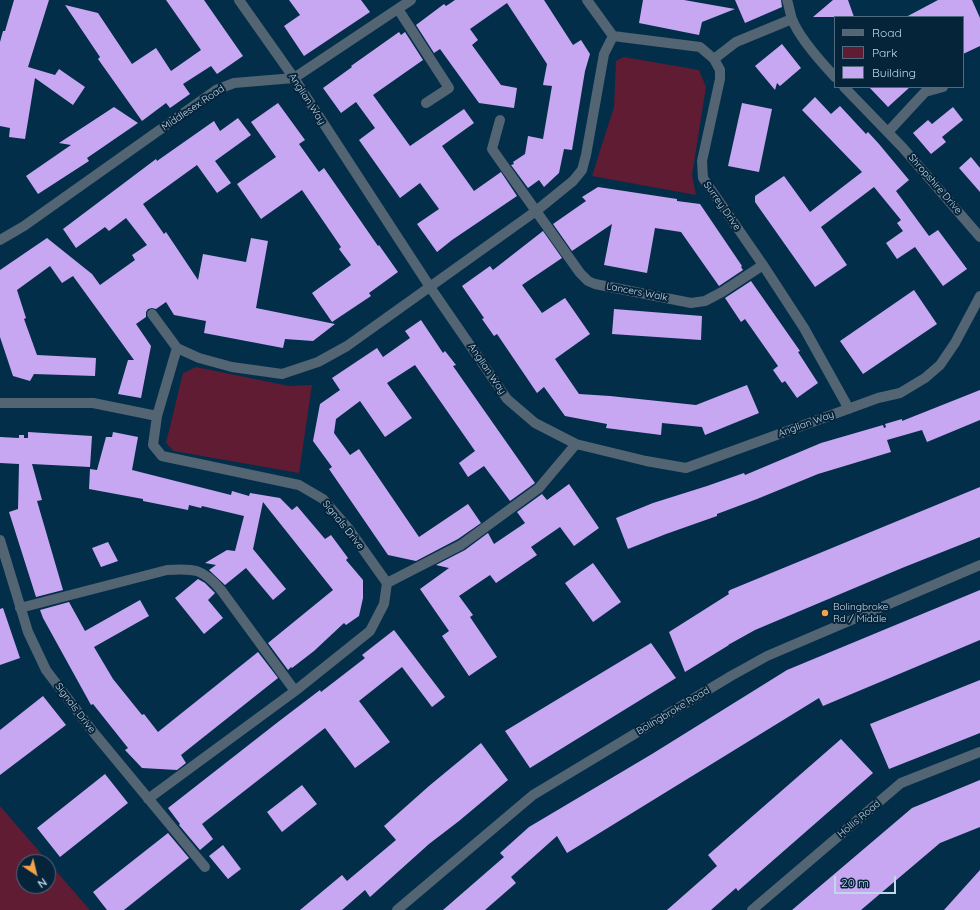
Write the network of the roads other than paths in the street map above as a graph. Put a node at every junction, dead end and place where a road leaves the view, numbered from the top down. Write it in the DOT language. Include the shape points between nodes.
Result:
graph roads {
  1 [pos="239,0"];
  2 [pos="411,0"];
  3 [pos="587,0"];
  4 [pos="787,0"];
  5 [pos="398,9"];
  6 [pos="792,19"];
  7 [pos="613,36"];
  8 [pos="714,59"];
  9 [pos="834,76"];
  10 [pos="294,78"];
  11 [pos="845,88"];
  12 [pos="939,88"];
  13 [pos="426,103"];
  14 [pos="500,120"];
  15 [pos="888,132"];
  16 [pos="536,211"];
  17 [pos="980,237"];
  18 [pos="0,240"];
  19 [pos="763,265"];
  20 [pos="430,287"];
  21 [pos="980,296"];
  22 [pos="152,314"];
  23 [pos="177,348"];
  24 [pos="0,403"];
  25 [pos="849,409"];
  26 [pos="157,416"];
  27 [pos="576,444"];
  28 [pos="0,540"];
  29 [pos="980,565"];
  30 [pos="387,583"];
  31 [pos="20,608"];
  32 [pos="295,691"];
  33 [pos="980,752"];
  34 [pos="148,799"];
  35 [pos="205,867"];
  36 [pos="397,910"];
  37 [pos="752,910"];
  1 -- 10 [label="street, Anglian Way"];
  2 -- 5 [label="street, Middlesex Road"];
  3 -- 7 [label="street"];
  4 -- 6 [label="street"];
  5 -- 10 [label="street, Middlesex Road"];
  5 -- 13 [label="street" via="449,88"];
  6 -- 8 [label="street" via="736,42"];
  6 -- 9 [label="street" via="812,52"];
  7 -- 8 [label="street" via="700,47"];
  7 -- 16 [label="street" via="604,54 582,170 573,182"];
  8 -- 19 [label="street, Surrey Drive" via="720,70 720,79 702,161 702,178"];
  10 -- 18 [label="street, Middlesex Road" via="234,82 216,90 24,226"];
  10 -- 20 [label="street, Anglian Way"];
  11 -- 15 [label="street, Shropshire Drive"];
  12 -- 15 [label="street" via="925,92"];
  14 -- 16 [label="street" via="492,149"];
  15 -- 17 [label="street, Shropshire Drive"];
  16 -- 19 [label="street, Lancers Walk" via="580,273 595,284 691,303 705,301"];
  16 -- 20 [label="street"];
  19 -- 25 [label="street, Surrey Drive" via="804,328"];
  20 -- 23 [label="street" via="347,346 318,362 282,374 199,358"];
  20 -- 27 [label="street, Anglian Way" via="507,399 535,423"];
  21 -- 25 [label="street, Anglian Way" via="955,343 940,365 930,374 900,393"];
  22 -- 23 [label="street"];
  23 -- 26 [label="street, Signals Drive"];
  24 -- 26 [label="street" via="93,403"];
  25 -- 27 [label="street, Anglian Way" via="686,468"];
  26 -- 30 [label="street, Signals Drive" via="153,445 162,456 299,485 323,499 348,528"];
  27 -- 30 [label="street" via="539,488 461,545"];
  28 -- 31 [label="street, Signals Drive"];
  29 -- 36 [label="street, Bolingbroke Road" via="767,656 731,676 533,795"];
  30 -- 32 [label="street" via="384,604 370,631"];
  31 -- 32 [label="street" via="167,570 203,573 221,590"];
  31 -- 34 [label="street, Signals Drive" via="46,670"];
  32 -- 34 [label="street"];
  33 -- 37 [label="street, Hollis Road" via="901,783"];
  34 -- 35 [label="street, Signals Drive"];
}
